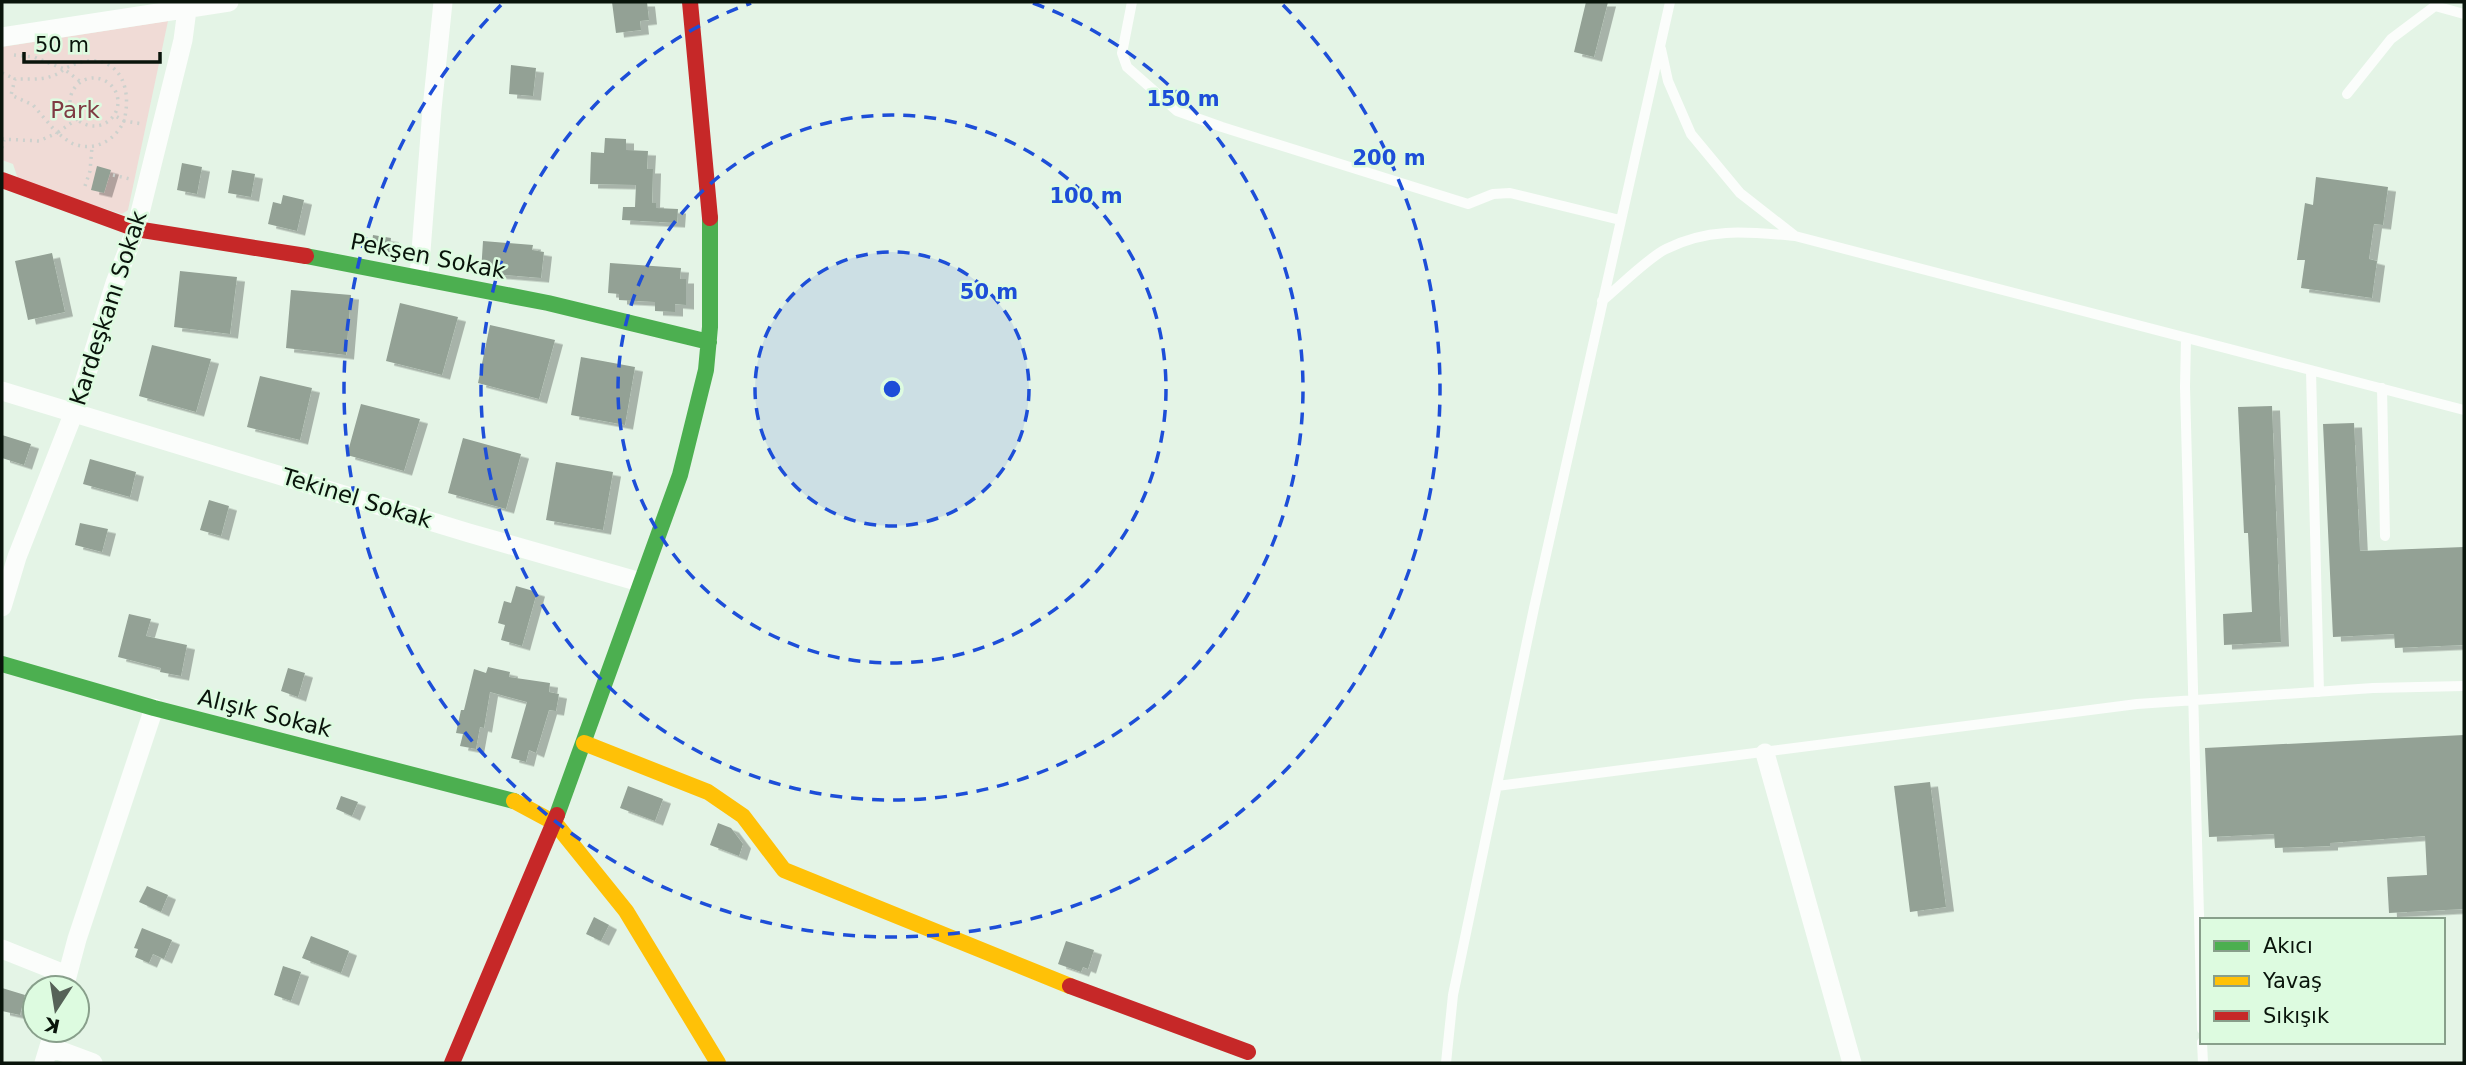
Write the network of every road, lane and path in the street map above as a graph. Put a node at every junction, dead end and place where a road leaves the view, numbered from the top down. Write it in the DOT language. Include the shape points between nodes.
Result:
graph roads {
  1 [pos="229,2"];
  2 [pos="443,2"];
  3 [pos="690,2"];
  4 [pos="1132,2"];
  5 [pos="1670,2"];
  6 [pos="188,5"];
  7 [pos="2464,14"];
  8 [pos="2,37"];
  9 [pos="1660,45"];
  10 [pos="13,55"];
  11 [pos="64,69"];
  12 [pos="2,74"];
  13 [pos="15,79"];
  14 [pos="81,82"];
  15 [pos="2347,94"];
  16 [pos="11,95"];
  17 [pos="2,96"];
  18 [pos="114,115"];
  19 [pos="77,119"];
  20 [pos="124,121"];
  21 [pos="163,128"];
  22 [pos="58,133"];
  23 [pos="3,139"];
  24 [pos="92,147"];
  25 [pos="2,148"];
  26 [pos="2,180"];
  27 [pos="77,208"];
  28 [pos="1620,220"];
  29 [pos="136,229"];
  30 [pos="1796,236"];
  31 [pos="419,277"];
  32 [pos="1602,302"];
  33 [pos="2186,339"];
  34 [pos="709,342"];
  35 [pos="2311,371"];
  36 [pos="2382,388"];
  37 [pos="2,391"];
  38 [pos="2464,410"];
  39 [pos="74,412"];
  40 [pos="2385,536"];
  41 [pos="640,582"];
  42 [pos="2,607"];
  43 [pos="2,664"];
  44 [pos="2464,686"];
  45 [pos="2319,692"];
  46 [pos="2192,701"];
  47 [pos="154,708"];
  48 [pos="584,743"];
  49 [pos="1765,753"];
  50 [pos="1497,786"];
  51 [pos="555,823"];
  52 [pos="2,948"];
  53 [pos="2200,964"];
  54 [pos="52,974"];
  55 [pos="68,974"];
  56 [pos="2202,1044"];
  57 [pos="49,1047"];
  58 [pos="1248,1052"];
  59 [pos="93,1063"];
  60 [pos="452,1063"];
  61 [pos="718,1063"];
  62 [pos="1446,1063"];
  63 [pos="1852,1063"];
  64 [pos="2203,1063"];
  1 -- 6 [label="street"];
  2 -- 31 [label="street"];
  3 -- 34 [label="street" via="711,233"];
  4 -- 28 [label="lane" via="1122,53 1127,67 1177,111 1468,204 1510,193"];
  5 -- 9 [label="lane"];
  6 -- 8 [label="street"];
  6 -- 21 [label="street, Kardeşkanı Sokak"];
  7 -- 15 [label="lane" via="2435,6 2391,39"];
  9 -- 28 [label="lane"];
  9 -- 30 [label="lane" via="1668,81 1691,134 1740,193"];
  10 -- 11 [label="path" via="34,57"];
  11 -- 13 [label="path" via="41,79"];
  11 -- 14 [label="path"];
  11 -- 20 [label="path" via="92,59 108,63 126,87 129,103"];
  12 -- 13 [label="path"];
  13 -- 16 [label="path"];
  14 -- 18 [label="path" via="95,78 111,84 118,99"];
  14 -- 19 [label="path" via="70,97"];
  16 -- 17 [label="path"];
  16 -- 22 [label="path" via="33,105"];
  18 -- 19 [label="path" via="96,126"];
  18 -- 20 [label="path"];
  19 -- 22 [label="path"];
  20 -- 21 [label="path"];
  20 -- 24 [label="path" via="114,137"];
  21 -- 29 [label="street, Kardeşkanı Sokak"];
  22 -- 23 [label="path" via="39,141"];
  22 -- 24 [label="path" via="75,145"];
  23 -- 25 [label="path"];
  24 -- 27 [label="path" via="90,171"];
  26 -- 27 [label="street, Pekşen Sokak"];
  27 -- 29 [label="street, Pekşen Sokak"];
  28 -- 32 [label="lane"];
  29 -- 31 [label="street, Pekşen Sokak"];
  29 -- 39 [label="street, Kardeşkanı Sokak"];
  30 -- 32 [label="lane" via="1735,231 1704,235 1664,249"];
  30 -- 33 [label="lane"];
  31 -- 34 [label="street, Pekşen Sokak"];
  32 -- 50 [label="lane"];
  33 -- 35 [label="lane"];
  33 -- 46 [label="lane"];
  34 -- 41 [label="street" via="680,475"];
  35 -- 36 [label="lane"];
  35 -- 45 [label="lane"];
  36 -- 38 [label="lane"];
  36 -- 40 [label="lane"];
  37 -- 39 [label="street, Tekinel Sokak"];
  39 -- 41 [label="street, Tekinel Sokak"];
  39 -- 42 [label="street, Kardeşkanı Sokak"];
  41 -- 48 [label="street"];
  43 -- 47 [label="street, Alışık Sokak"];
  44 -- 45 [label="lane"];
  45 -- 46 [label="lane"];
  46 -- 49 [label="lane" via="2137,704"];
  46 -- 53 [label="lane"];
  47 -- 51 [label="street, Alışık Sokak" via="518,802"];
  47 -- 55 [label="street"];
  48 -- 51 [label="street"];
  48 -- 58 [label="street" via="708,792 743,816 784,870 1029,971"];
  49 -- 50 [label="lane"];
  49 -- 63 [label="street"];
  50 -- 62 [label="lane" via="1453,995"];
  51 -- 60 [label="street"];
  51 -- 61 [label="street" via="626,911"];
  52 -- 54 [label="street"];
  56 -- 64 [label="lane"];
  57 -- 59 [label="street"];
}
